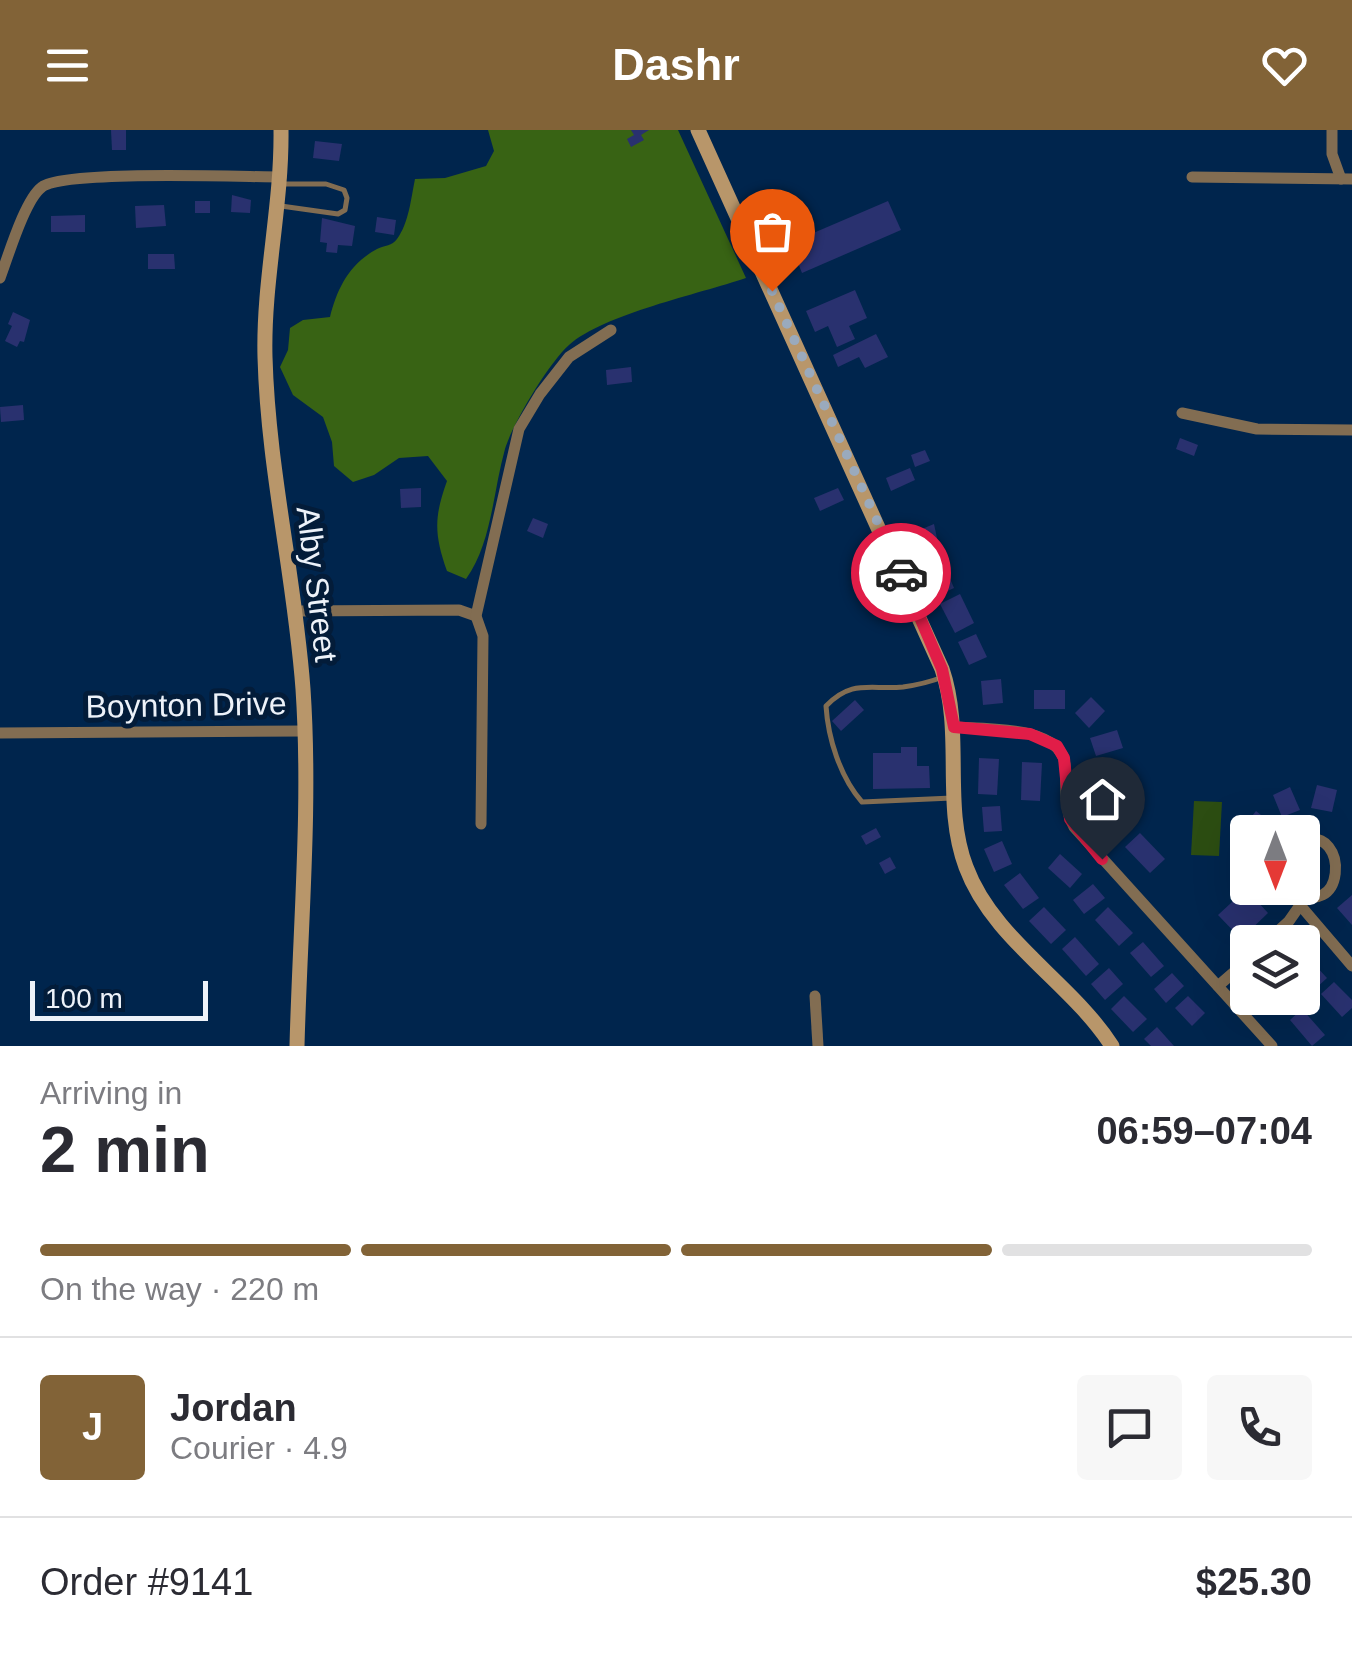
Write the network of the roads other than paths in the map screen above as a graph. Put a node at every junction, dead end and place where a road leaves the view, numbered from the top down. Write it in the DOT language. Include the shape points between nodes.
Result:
graph roads {
  1 [pos="281,130"];
  2 [pos="698,130"];
  3 [pos="1332,130"];
  4 [pos="1192,177"];
  5 [pos="1347,179"];
  6 [pos="281,180"];
  7 [pos="278,206"];
  8 [pos="0,278"];
  9 [pos="611,330"];
  10 [pos="1182,414"];
  11 [pos="1352,430"];
  12 [pos="294,610"];
  13 [pos="476,616"];
  14 [pos="945,677"];
  15 [pos="954,727"];
  16 [pos="304,730"];
  17 [pos="0,733"];
  18 [pos="955,798"];
  19 [pos="481,824"];
  20 [pos="1320,838"];
  21 [pos="1320,895"];
  22 [pos="1301,905"];
  23 [pos="1307,905"];
  24 [pos="1286,925"];
  25 [pos="1352,966"];
  26 [pos="1230,976"];
  27 [pos="1218,986"];
  28 [pos="815,996"];
  29 [pos="297,1046"];
  30 [pos="818,1046"];
  31 [pos="1112,1046"];
  32 [pos="1272,1046"];
  1 -- 6 [label="street, Alby Street"];
  2 -- 14 [label="street"];
  3 -- 5 [label="street" via="1332,154"];
  4 -- 5 [label="street"];
  6 -- 7 [label="street, Alby Street"];
  6 -- 7 [label="lane" via="326,184 347,198 338,214"];
  6 -- 8 [label="street" via="60,180 35,193"];
  7 -- 12 [label="street, Alby Street" via="265,356"];
  9 -- 13 [label="street" via="569,357 519,429"];
  10 -- 11 [label="street" via="1257,429"];
  12 -- 13 [label="street" via="459,610"];
  12 -- 16 [label="street, Alby Street"];
  13 -- 19 [label="street" via="484,636"];
  14 -- 15 [label="street"];
  14 -- 18 [label="lane" via="862,686 840,692 826,706 848,783 862,802"];
  15 -- 18 [label="street"];
  15 -- 27 [label="street" via="1030,734 1057,746 1074,827"];
  16 -- 17 [label="street, Boynton Drive"];
  16 -- 29 [label="street, Alby Street"];
  18 -- 31 [label="street" via="960,846 979,894"];
  20 -- 21 [label="street" via="1336,849 1342,867 1329,892"];
  22 -- 24 [label="street"];
  23 -- 25 [label="street"];
  26 -- 27 [label="street"];
  27 -- 32 [label="street"];
  28 -- 30 [label="street"];
}
